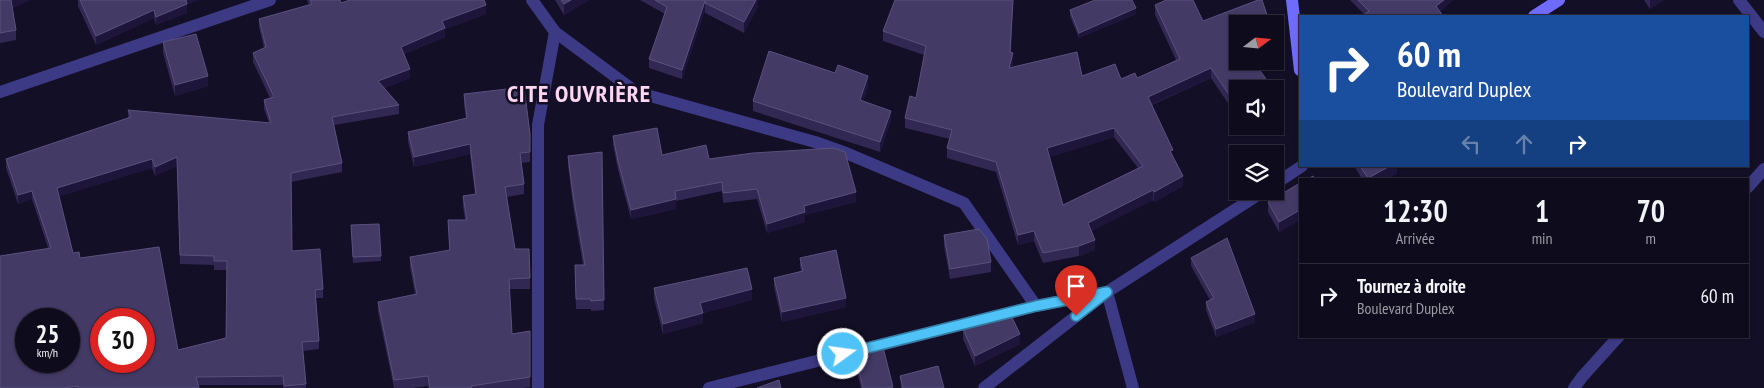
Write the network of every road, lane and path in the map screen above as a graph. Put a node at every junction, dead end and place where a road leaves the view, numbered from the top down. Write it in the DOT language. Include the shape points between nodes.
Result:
graph roads {
  1 [pos="270,0"];
  2 [pos="532,0"];
  3 [pos="1292,0"];
  4 [pos="1560,0"];
  5 [pos="1738,0"];
  6 [pos="1536,15"];
  7 [pos="555,32"];
  8 [pos="1764,32"];
  9 [pos="1299,61"];
  10 [pos="0,92"];
  11 [pos="1300,167"];
  12 [pos="1764,169"];
  13 [pos="1284,178"];
  14 [pos="1749,186"];
  15 [pos="1250,200"];
  16 [pos="1107,292"];
  17 [pos="1036,306"];
  18 [pos="1617,338"];
  19 [pos="538,388"];
  20 [pos="709,388"];
  21 [pos="984,388"];
  22 [pos="1133,388"];
  23 [pos="1574,388"];
  1 -- 10 [label="street"];
  2 -- 7 [label="street"];
  3 -- 9 [label="main road"];
  4 -- 6 [label="main road"];
  5 -- 8 [label="street"];
  7 -- 17 [label="street" via="636,92 823,145 964,202"];
  7 -- 19 [label="street" via="538,124"];
  11 -- 13 [label="street"];
  12 -- 14 [label="street"];
  15 -- 16 [label="street"];
  16 -- 17 [label="street"];
  16 -- 21 [label="street"];
  16 -- 22 [label="street"];
  17 -- 20 [label="street"];
  18 -- 23 [label="street"];
}
